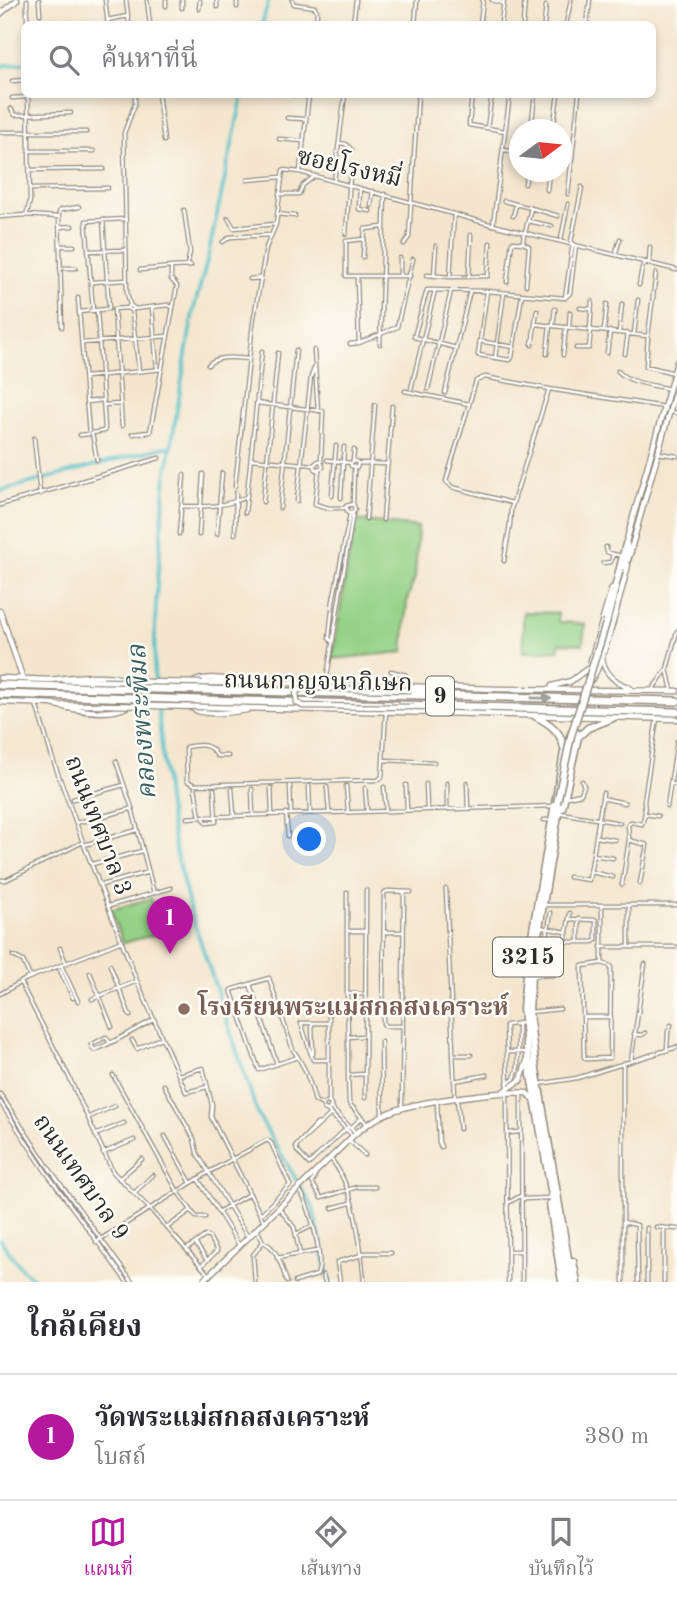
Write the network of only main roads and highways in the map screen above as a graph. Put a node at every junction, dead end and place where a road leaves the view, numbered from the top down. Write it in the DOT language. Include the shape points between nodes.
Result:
graph roads {
  1 [pos="17,0"];
  2 [pos="0,14"];
  3 [pos="677,362"];
  4 [pos="677,385"];
  5 [pos="676,393"];
  6 [pos="628,546"];
  7 [pos="0,611"];
  8 [pos="602,655"];
  9 [pos="589,667"];
  10 [pos="0,678"];
  11 [pos="23,679"];
  12 [pos="50,680"];
  13 [pos="248,682"];
  14 [pos="0,685"];
  15 [pos="203,687"];
  16 [pos="410,688"];
  17 [pos="541,688"];
  18 [pos="634,690"];
  19 [pos="674,691"];
  20 [pos="104,693"];
  21 [pos="0,694"];
  22 [pos="677,701"];
  23 [pos="0,702"];
  24 [pos="203,703"];
  25 [pos="52,704"];
  26 [pos="257,709"];
  27 [pos="677,712"];
  28 [pos="501,714"];
  29 [pos="535,716"];
  30 [pos="613,718"];
  31 [pos="677,719"];
  32 [pos="578,737"];
  33 [pos="564,750"];
  34 [pos="559,802"];
  35 [pos="548,858"];
  36 [pos="527,1055"];
  37 [pos="507,1089"];
  38 [pos="535,1101"];
  39 [pos="542,1118"];
  40 [pos="553,1178"];
  41 [pos="206,1279"];
  42 [pos="570,1282"];
  1 -- 2 [label="main road"];
  3 -- 6 [label="main road"];
  4 -- 5 [label="main road"];
  5 -- 6 [label="main road"];
  6 -- 8 [label="main road"];
  6 -- 9 [label="main road"];
  6 -- 34 [label="main road, bridge" via="573,736"];
  7 -- 11 [label="main road"];
  8 -- 9 [label="main road" via="591,680"];
  8 -- 18 [label="main road" via="603,666 612,677"];
  9 -- 17 [label="main road" via="571,681"];
  10 -- 11 [label="main road"];
  11 -- 12 [label="main road"];
  12 -- 20 [label="main road"];
  12 -- 25 [label="main road" via="115,677 129,684 132,694 126,707 114,711 73,710"];
  13 -- 15 [label="main road"];
  13 -- 16 [label="main road"];
  13 -- 26 [label="main road" via="199,679 187,686 184,697 189,707 199,712"];
  14 -- 20 [label="highway, ถนนกาญจนาภิเษก / 9"];
  15 -- 20 [label="highway, ถนนกาญจนาภิเษก / 9, bridge"];
  15 -- 22 [label="highway, ถนนกาญจนาภิเษก / 9, one-way"];
  16 -- 17 [label="main road"];
  16 -- 28 [label="main road, bridge" via="302,688 295,696 303,706"];
  17 -- 18 [label="main road"];
  18 -- 19 [label="main road"];
  20 -- 21 [label="highway, ถนนกาญจนาภิเษก / 9"];
  20 -- 24 [label="highway, ถนนกาญจนาภิเษก / 9, bridge"];
  20 -- 25 [label="main road"];
  23 -- 25 [label="main road"];
  24 -- 26 [label="main road"];
  24 -- 27 [label="highway, ถนนกาญจนาภิเษก / 9"];
  26 -- 28 [label="main road"];
  28 -- 29 [label="main road"];
  29 -- 30 [label="main road"];
  29 -- 33 [label="main road" via="559,733"];
  30 -- 31 [label="main road"];
  30 -- 32 [label="main road"];
  32 -- 33 [label="main road" via="572,732"];
  32 -- 34 [label="main road"];
  33 -- 34 [label="main road"];
  34 -- 35 [label="main road"];
  34 -- 35 [label="main road" via="561,813"];
  34 -- 35 [label="main road" via="547,820"];
  35 -- 36 [label="main road, 3215" via="525,979 521,1023"];
  35 -- 39 [label="main road, 3215" via="529,1012"];
  36 -- 37 [label="main road" via="523,1077"];
  36 -- 38 [label="main road, 3215"];
  37 -- 38 [label="main road" via="529,1094"];
  37 -- 41 [label="main road" via="402,1108 367,1124"];
  38 -- 39 [label="main road, 3215"];
  39 -- 40 [label="main road"];
  40 -- 42 [label="main road"];
  40 -- 42 [label="main road" via="561,1192"];
  40 -- 42 [label="main road" via="548,1198"];
}
